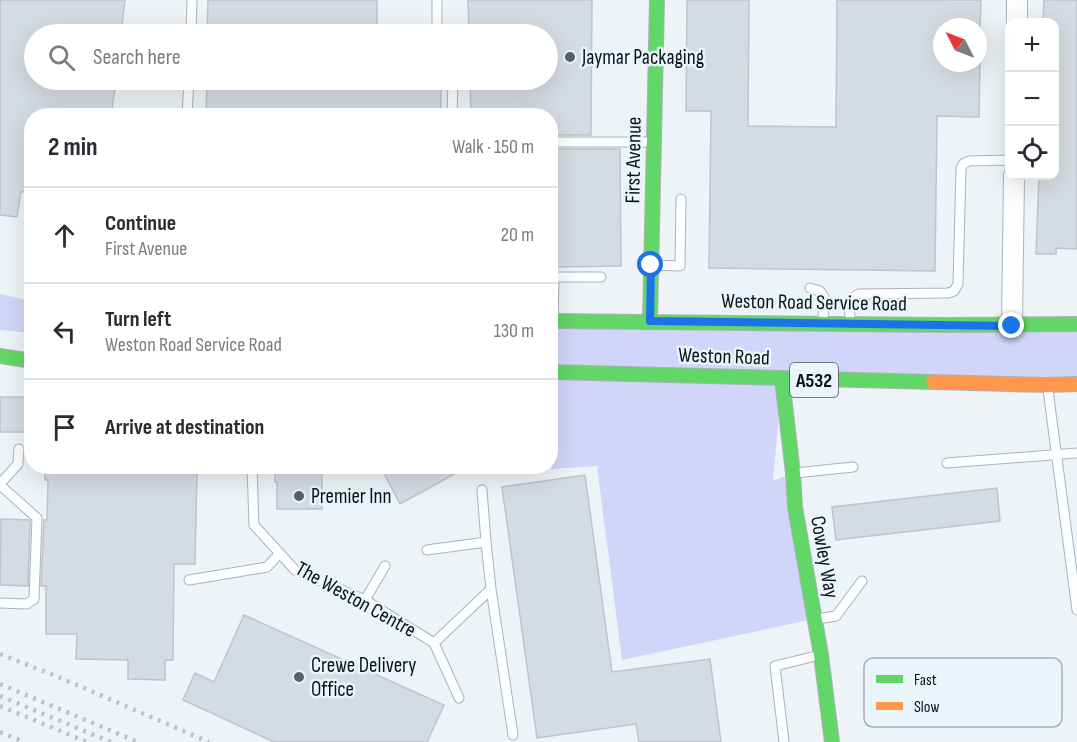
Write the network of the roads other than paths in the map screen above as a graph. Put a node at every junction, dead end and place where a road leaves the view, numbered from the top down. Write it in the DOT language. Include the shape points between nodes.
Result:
graph roads {
  1 [pos="192,0"];
  2 [pos="437,0"];
  3 [pos="657,0"];
  4 [pos="1017,0"];
  5 [pos="1017,18"];
  6 [pos="191,24"];
  7 [pos="437,24"];
  8 [pos="188,90"];
  9 [pos="453,90"];
  10 [pos="187,108"];
  11 [pos="452,108"];
  12 [pos="558,142"];
  13 [pos="654,142"];
  14 [pos="1005,160"];
  15 [pos="1014,180"];
  16 [pos="681,199"];
  17 [pos="651,265"];
  18 [pos="558,276"];
  19 [pos="601,277"];
  20 [pos="810,288"];
  21 [pos="558,321"];
  22 [pos="650,321"];
  23 [pos="823,323"];
  24 [pos="850,324"];
  25 [pos="1077,324"];
  26 [pos="1012,326"];
  27 [pos="0,356"];
  28 [pos="24,360"];
  29 [pos="558,372"];
  30 [pos="782,379"];
  31 [pos="1077,384"];
  32 [pos="1047,385"];
  33 [pos="20,449"];
  34 [pos="1077,453"];
  35 [pos="1056,454"];
  36 [pos="947,463"];
  37 [pos="853,467"];
  38 [pos="793,473"];
  39 [pos="252,474"];
  40 [pos="0,484"];
  41 [pos="482,490"];
  42 [pos="486,542"];
  43 [pos="427,550"];
  44 [pos="280,553"];
  45 [pos="385,566"];
  46 [pos="189,580"];
  47 [pos="862,581"];
  48 [pos="491,589"];
  49 [pos="365,600"];
  50 [pos="0,603"];
  51 [pos="1077,610"];
  52 [pos="814,619"];
  53 [pos="434,643"];
  54 [pos="820,655"];
  55 [pos="459,698"];
  56 [pos="513,735"];
  57 [pos="784,742"];
  58 [pos="832,742"];
  1 -- 6 [label="lane"];
  2 -- 7 [label="lane"];
  3 -- 13 [label="street, First Avenue"];
  4 -- 5 [label="street"];
  8 -- 10 [label="lane"];
  9 -- 11 [label="lane"];
  12 -- 13 [label="lane"];
  13 -- 17 [label="street, First Avenue"];
  14 -- 24 [label="lane" via="969,161 961,168 958,284 954,291 858,294 850,300"];
  15 -- 26 [label="street"];
  16 -- 17 [label="lane" via="680,266"];
  17 -- 22 [label="street, First Avenue"];
  18 -- 19 [label="lane"];
  20 -- 23 [label="lane" via="824,297"];
  21 -- 22 [label="street, Weston Road Service Road"];
  22 -- 23 [label="street, Weston Road Service Road"];
  23 -- 24 [label="street, Weston Road Service Road"];
  24 -- 26 [label="street, Weston Road Service Road"];
  25 -- 26 [label="street, Weston Road Service Road"];
  27 -- 28 [label="street"];
  29 -- 30 [label="street, Weston Road / A532"];
  30 -- 32 [label="street, Weston Road / A532"];
  30 -- 38 [label="street, Cowley Way"];
  31 -- 32 [label="street, Weston Road / A532"];
  32 -- 35 [label="lane"];
  33 -- 40 [label="lane" via="18,464"];
  34 -- 35 [label="lane"];
  35 -- 36 [label="lane"];
  35 -- 51 [label="lane"];
  37 -- 38 [label="lane"];
  38 -- 52 [label="street, Cowley Way"];
  39 -- 44 [label="lane, The Weston Centre" via="254,525"];
  40 -- 50 [label="lane" via="37,518 34,599 27,604"];
  41 -- 42 [label="lane"];
  42 -- 43 [label="lane"];
  42 -- 48 [label="lane"];
  44 -- 46 [label="lane" via="267,567"];
  44 -- 49 [label="lane, The Weston Centre" via="295,570"];
  45 -- 49 [label="lane"];
  47 -- 52 [label="lane" via="836,615"];
  48 -- 53 [label="lane"];
  48 -- 56 [label="lane"];
  49 -- 53 [label="lane, The Weston Centre"];
  52 -- 54 [label="street, Cowley Way"];
  53 -- 55 [label="lane, The Weston Centre"];
  54 -- 57 [label="lane" via="775,666"];
  54 -- 58 [label="street, Cowley Way"];
}
